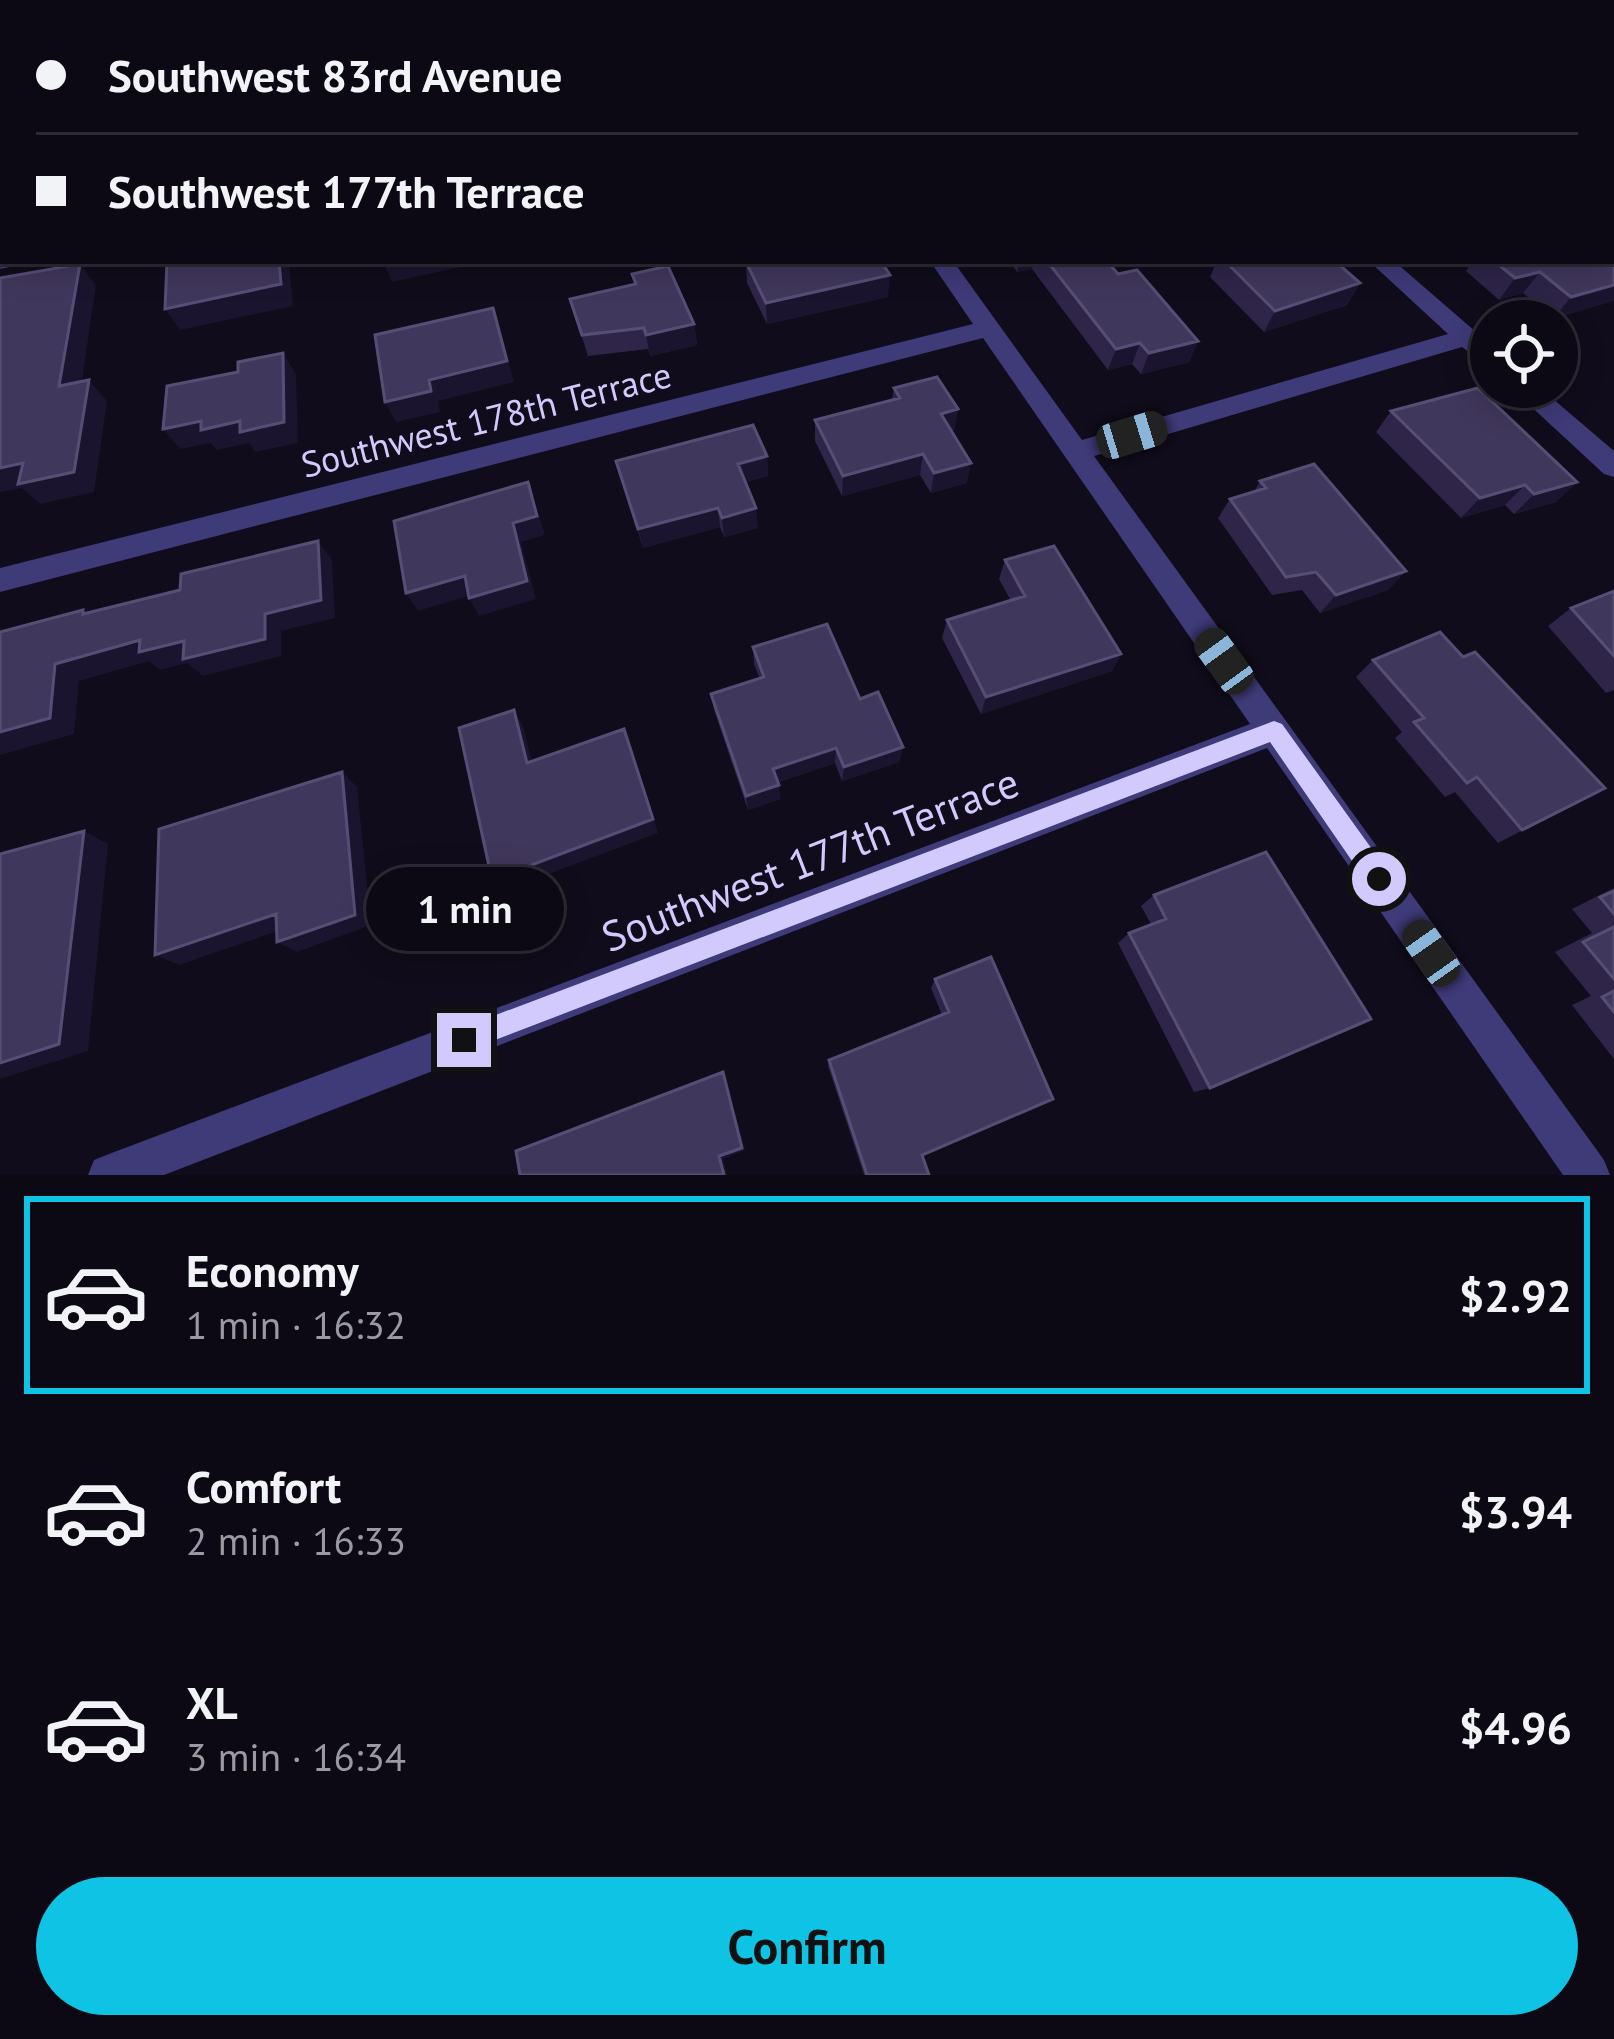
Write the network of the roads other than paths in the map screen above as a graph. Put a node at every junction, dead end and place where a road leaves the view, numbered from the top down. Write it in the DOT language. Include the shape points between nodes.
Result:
graph roads {
  1 [pos="943,264"];
  2 [pos="1383,264"];
  3 [pos="989,328"];
  4 [pos="1466,337"];
  5 [pos="1470,341"];
  6 [pos="1547,408"];
  7 [pos="1075,452"];
  8 [pos="1614,467"];
  9 [pos="0,580"];
  10 [pos="1274,730"];
  11 [pos="109,1175"];
  12 [pos="1589,1175"];
  1 -- 3 [label="street"];
  2 -- 4 [label="street"];
  3 -- 7 [label="street"];
  3 -- 9 [label="street, Southwest 178th Terrace"];
  4 -- 5 [label="street"];
  4 -- 7 [label="street"];
  6 -- 8 [label="street"];
  7 -- 10 [label="street"];
  10 -- 11 [label="street, Southwest 177th Terrace"];
  10 -- 12 [label="street"];
}
